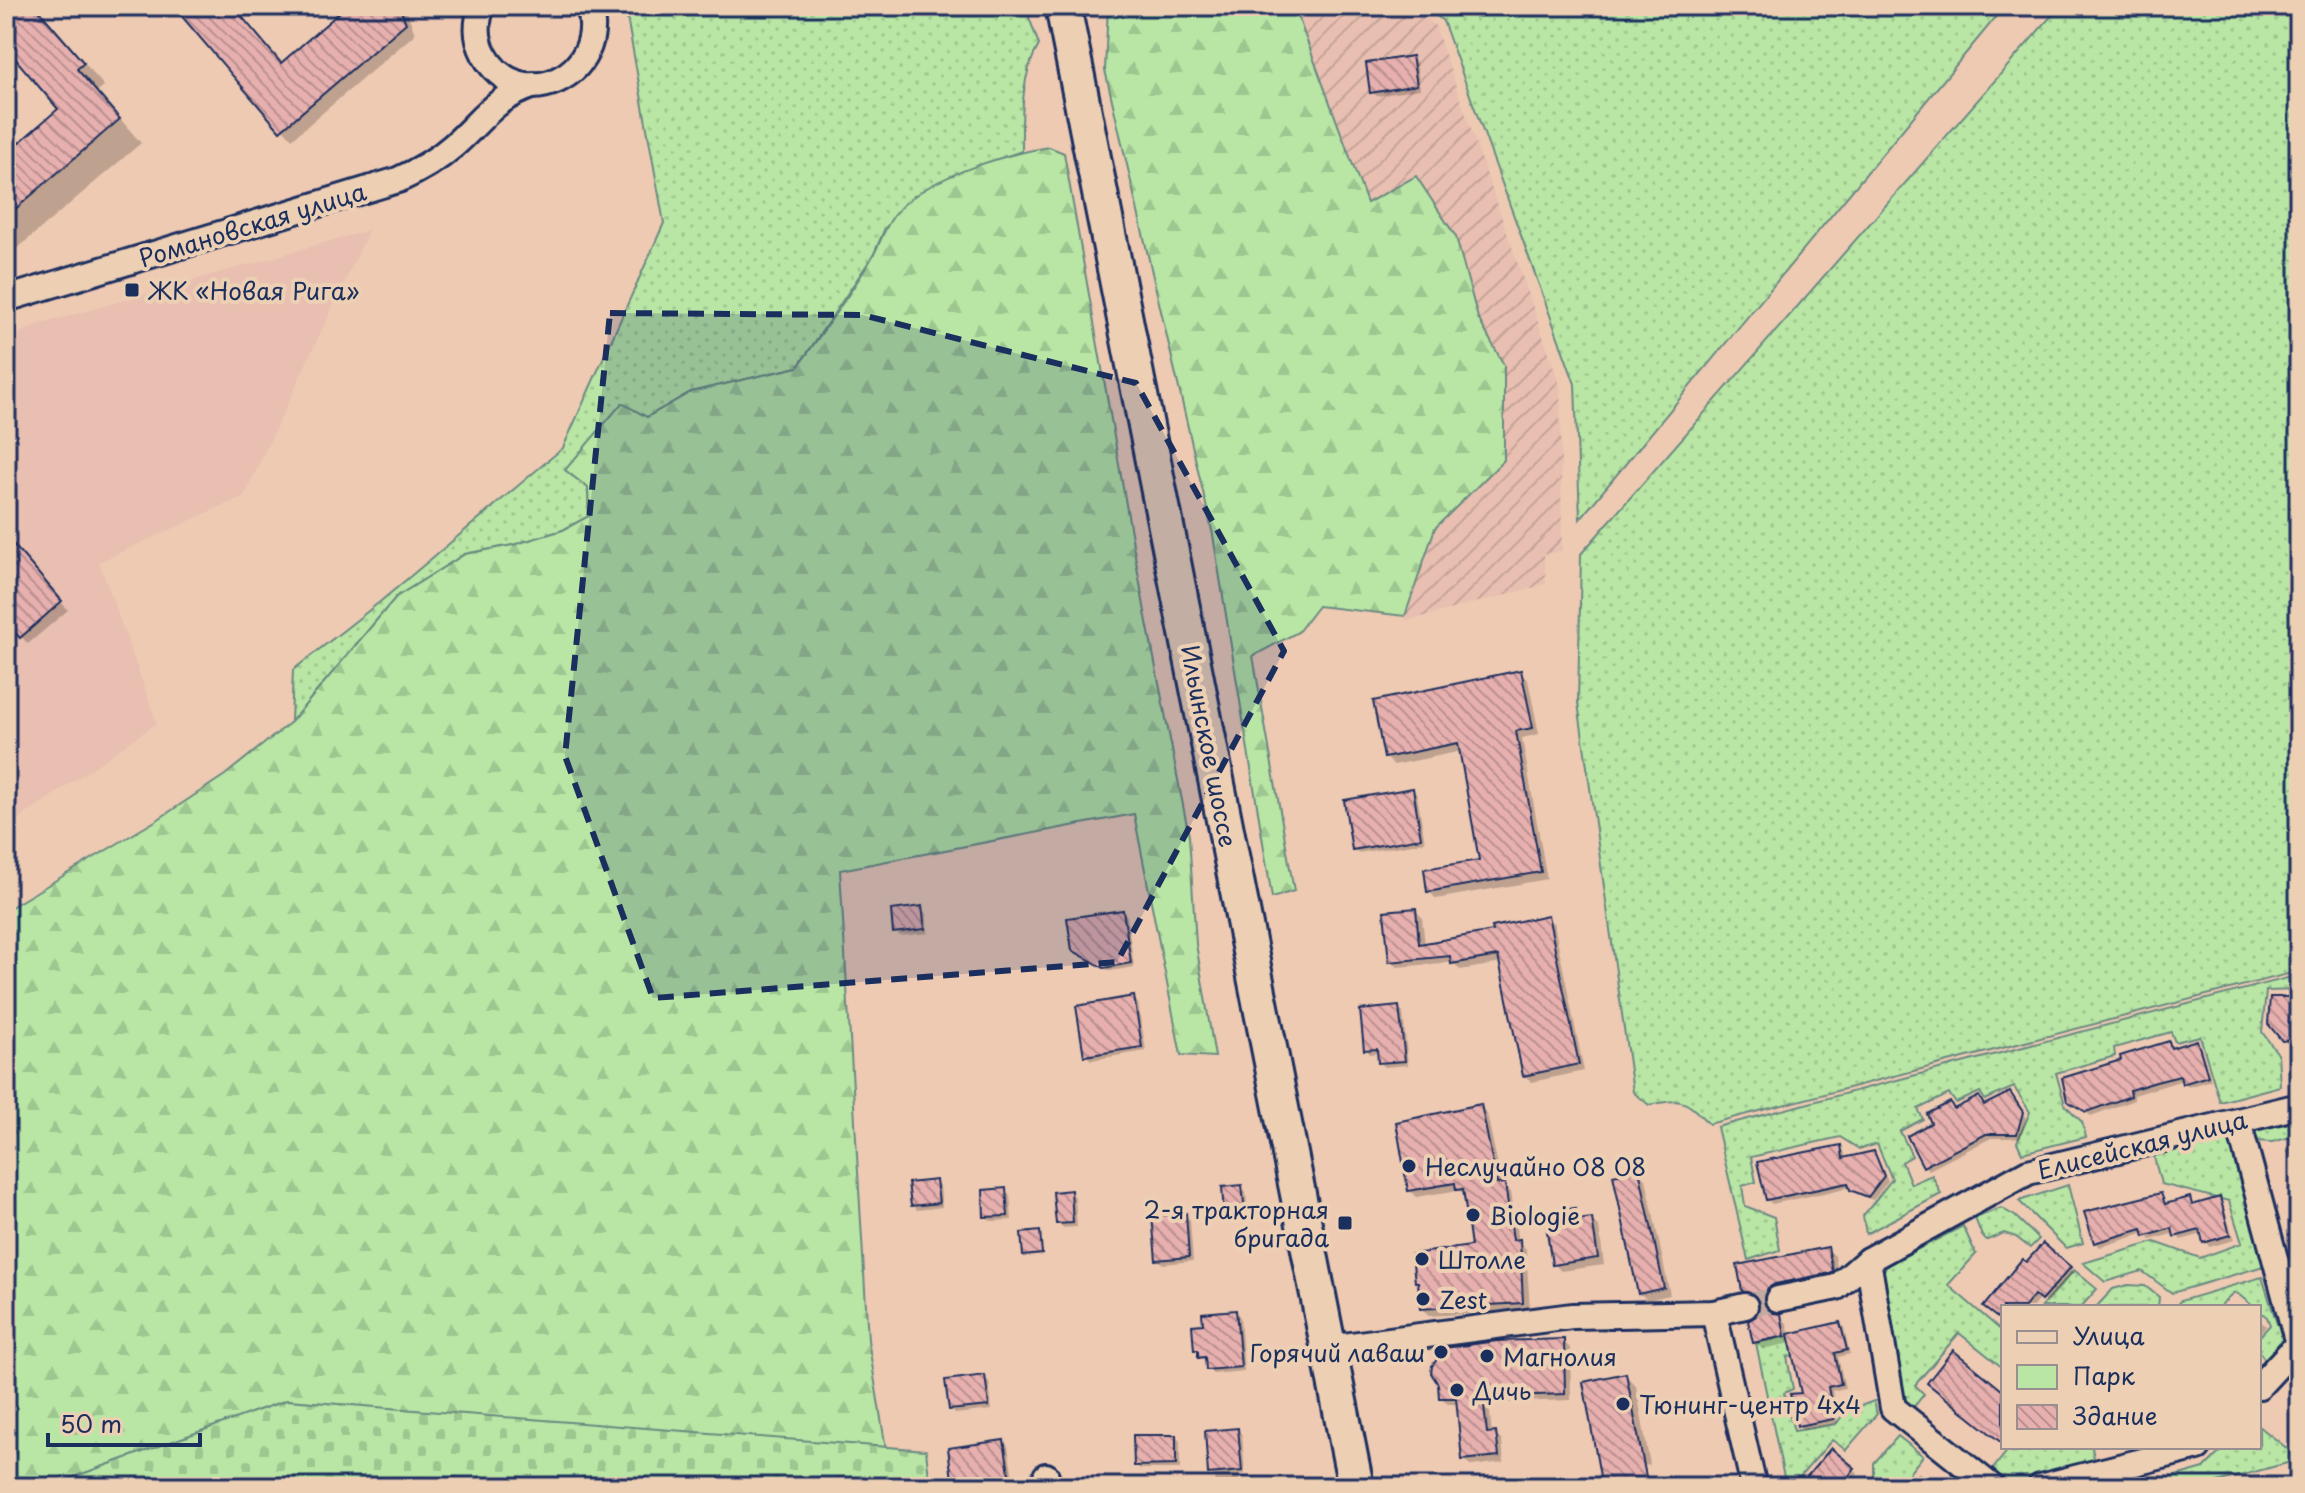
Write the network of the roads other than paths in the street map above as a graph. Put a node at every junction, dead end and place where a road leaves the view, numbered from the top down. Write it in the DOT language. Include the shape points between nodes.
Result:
graph roads {
  1 [pos="482,6"];
  2 [pos="589,6"];
  3 [pos="1063,6"];
  4 [pos="489,62"];
  5 [pos="534,85"];
  6 [pos="480,117"];
  7 [pos="6,299"];
  8 [pos="2299,1106"];
  9 [pos="2238,1121"];
  10 [pos="1868,1260"];
  11 [pos="1778,1299"];
  12 [pos="1745,1306"];
  13 [pos="1714,1313"];
  14 [pos="2298,1343"];
  15 [pos="1328,1348"];
  16 [pos="2261,1384"];
  17 [pos="2190,1449"];
  18 [pos="1356,1487"];
  19 [pos="1754,1487"];
  20 [pos="1992,1487"];
  21 [pos="2040,1487"];
  1 -- 4 [label="street, Романовская улица" via="479,39"];
  2 -- 5 [label="street, Романовская улица" via="591,42 579,65 559,80"];
  3 -- 15 [label="main road, Ильинское шоссе"];
  4 -- 5 [label="street" via="509,79"];
  4 -- 6 [label="street, Романовская улица" via="489,95"];
  5 -- 6 [label="street, Романовская улица" via="515,91"];
  6 -- 7 [label="street, Романовская улица" via="454,145 398,180"];
  8 -- 9 [label="street, Елисейская улица"];
  9 -- 10 [label="street, Елисейская улица" via="2028,1172"];
  9 -- 14 [label="street"];
  10 -- 11 [label="street, Елисейская улица" via="1837,1287"];
  10 -- 20 [label="street" via="1893,1408"];
  12 -- 13 [label="street"];
  13 -- 15 [label="street" via="1572,1316"];
  13 -- 19 [label="street"];
  14 -- 16 [label="street"];
  15 -- 18 [label="main road, Ильинское шоссе"];
  17 -- 21 [label="street"];
}
